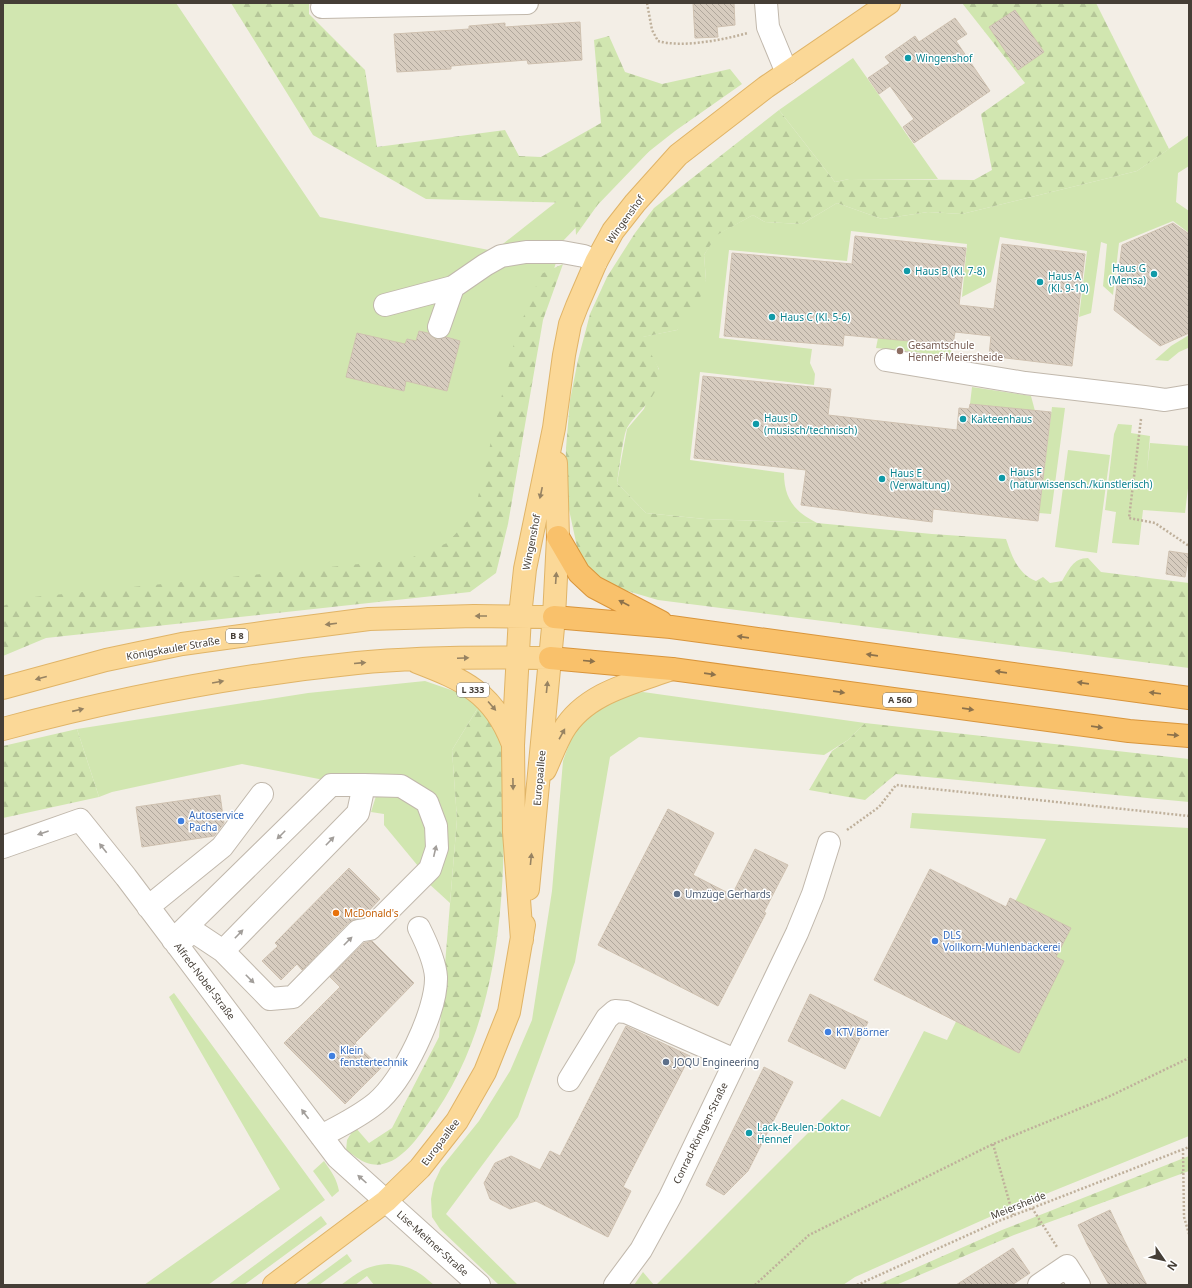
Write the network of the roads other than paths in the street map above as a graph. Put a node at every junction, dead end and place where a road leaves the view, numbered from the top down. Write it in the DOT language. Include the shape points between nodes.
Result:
graph roads {
  1 [pos="516,3"];
  2 [pos="527,3"];
  3 [pos="766,3"];
  4 [pos="889,3"];
  5 [pos="322,7"];
  6 [pos="786,73"];
  7 [pos="596,262"];
  8 [pos="453,287"];
  9 [pos="384,305"];
  10 [pos="439,327"];
  11 [pos="886,360"];
  12 [pos="1189,396"];
  13 [pos="554,428"];
  14 [pos="558,537"];
  15 [pos="520,616"];
  16 [pos="554,617"];
  17 [pos="672,627"];
  18 [pos="519,657"];
  19 [pos="550,658"];
  20 [pos="410,659"];
  21 [pos="672,669"];
  22 [pos="3,688"];
  23 [pos="1189,698"];
  24 [pos="3,729"];
  25 [pos="1189,736"];
  26 [pos="513,745"];
  27 [pos="539,782"];
  28 [pos="364,785"];
  29 [pos="262,794"];
  30 [pos="828,843"];
  31 [pos="3,847"];
  32 [pos="148,907"];
  33 [pos="419,928"];
  34 [pos="522,940"];
  35 [pos="175,942"];
  36 [pos="222,951"];
  37 [pos="735,1060"];
  38 [pos="569,1080"];
  39 [pos="321,1136"];
  40 [pos="386,1201"];
  41 [pos="274,1285"];
  42 [pos="480,1285"];
  43 [pos="615,1285"];
  44 [pos="1039,1285"];
  45 [pos="1079,1285"];
  1 -- 2 [label="street"];
  1 -- 5 [label="street"];
  3 -- 6 [label="street" via="768,28"];
  4 -- 6 [label="main road, Wingenshof"];
  6 -- 7 [label="main road, Wingenshof" via="678,155 634,203"];
  7 -- 8 [label="street" via="584,256 562,252 513,253 485,265"];
  7 -- 13 [label="main road, Wingenshof" via="570,324"];
  8 -- 9 [label="street"];
  8 -- 10 [label="street"];
  11 -- 12 [label="street" via="1025,383 1166,400"];
  13 -- 14 [label="main road, Wingenshof"];
  13 -- 15 [label="main road, Wingenshof, one-way" via="525,569"];
  16 -- 14 [label="main road, Wingenshof, one-way"];
  17 -- 14 [label="highway, one-way" via="594,587 579,573"];
  15 -- 16 [label="main road, B 8"];
  15 -- 18 [label="main road, Wingenshof / L 333"];
  15 -- 22 [label="main road, Königskauler Straße / B 8, one-way" via="370,620 182,644 106,660"];
  16 -- 17 [label="highway"];
  16 -- 19 [label="main road, Europaallee / L 333"];
  23 -- 17 [label="highway, one-way"];
  18 -- 19 [label="main road"];
  20 -- 18 [label="main road, one-way"];
  18 -- 26 [label="main road, Europaallee / L 333"];
  19 -- 21 [label="highway, A 560, one-way"];
  27 -- 19 [label="main road, Europaallee / L 333, one-way"];
  24 -- 20 [label="main road, one-way" via="179,688 322,667"];
  20 -- 26 [label="main road, L 333, one-way" via="460,681 490,702 504,723"];
  21 -- 25 [label="highway, A 560, one-way" via="1129,731"];
  27 -- 21 [label="main road, one-way" via="564,730 586,704 617,688"];
  26 -- 34 [label="main road, Europaallee / L 333, one-way" via="514,832"];
  34 -- 27 [label="main road, Europaallee / L 333, one-way"];
  28 -- 35 [label="street, one-way" via="331,785"];
  36 -- 28 [label="street, one-way" via="358,813"];
  36 -- 28 [label="street, one-way" via="270,999 293,997 358,931 370,929 430,869 437,848 436,826 427,802 401,786"];
  29 -- 32 [label="street" via="222,847"];
  30 -- 37 [label="street, Conrad-Röntgen-Straße" via="813,894 797,932"];
  32 -- 31 [label="street, Alfred-Nobel-Straße, one-way" via="80,820"];
  32 -- 35 [label="street, Alfred-Nobel-Straße"];
  33 -- 39 [label="street" via="436,976 434,1002 422,1032 400,1074 377,1102 353,1120"];
  34 -- 40 [label="main road, Europaallee / L 333" via="509,1012 485,1072 457,1121 420,1168"];
  35 -- 36 [label="street" via="193,931"];
  39 -- 35 [label="street, Alfred-Nobel-Straße, one-way"];
  37 -- 38 [label="street" via="626,1012 615,1011 607,1018"];
  37 -- 43 [label="street, Conrad-Röntgen-Straße" via="670,1197 641,1250"];
  40 -- 39 [label="street, Alfred-Nobel-Straße, one-way" via="337,1157"];
  40 -- 41 [label="main road, Europaallee / L 333"];
  40 -- 42 [label="street, Lise-Meitner-Straße"];
  44 -- 45 [label="street" via="1067,1266"];
}
